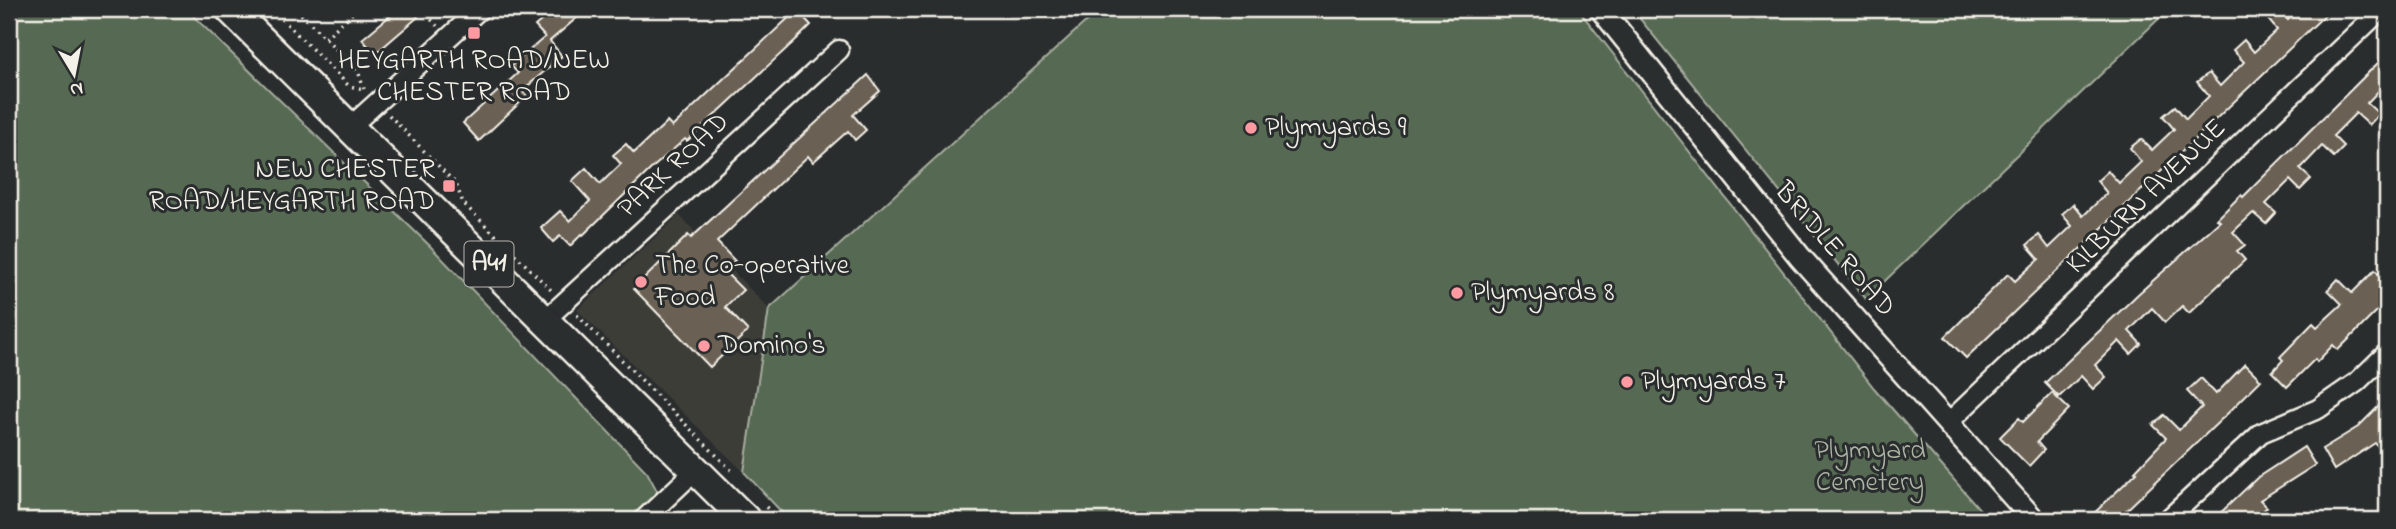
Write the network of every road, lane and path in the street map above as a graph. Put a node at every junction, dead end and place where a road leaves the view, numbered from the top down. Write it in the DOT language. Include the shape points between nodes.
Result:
graph roads {
  1 [pos="230,9"];
  2 [pos="272,9"];
  3 [pos="296,9"];
  4 [pos="357,9"];
  5 [pos="480,9"];
  6 [pos="1601,9"];
  7 [pos="2382,9"];
  8 [pos="325,38"];
  9 [pos="839,50"];
  10 [pos="364,89"];
  11 [pos="377,103"];
  12 [pos="351,126"];
  13 [pos="555,311"];
  14 [pos="2387,353"];
  15 [pos="1948,423"];
  16 [pos="696,470"];
  17 [pos="737,476"];
  18 [pos="754,511"];
  19 [pos="643,520"];
  20 [pos="779,520"];
  21 [pos="2034,520"];
  22 [pos="2167,520"];
  1 -- 12 [label="highway, A41"];
  2 -- 10 [label="path" via="349,86"];
  3 -- 8 [label="path"];
  4 -- 8 [label="path"];
  5 -- 11 [label="street"];
  6 -- 15 [label="street, BRIDLE ROAD" via="1800,257"];
  7 -- 15 [label="street, KILBURN AVENUE"];
  8 -- 10 [label="path" via="358,71"];
  9 -- 13 [label="street, PARK ROAD"];
  10 -- 11 [label="path"];
  11 -- 12 [label="street"];
  11 -- 13 [label="path" via="456,184 463,203"];
  12 -- 13 [label="highway, A41"];
  13 -- 16 [label="highway, A41"];
  13 -- 17 [label="path"];
  14 -- 22 [label="street" via="2357,382 2318,409 2261,433"];
  15 -- 21 [label="street, BRIDLE ROAD"];
  16 -- 18 [label="highway, A41"];
  16 -- 19 [label="street"];
  18 -- 20 [label="path"];
}
